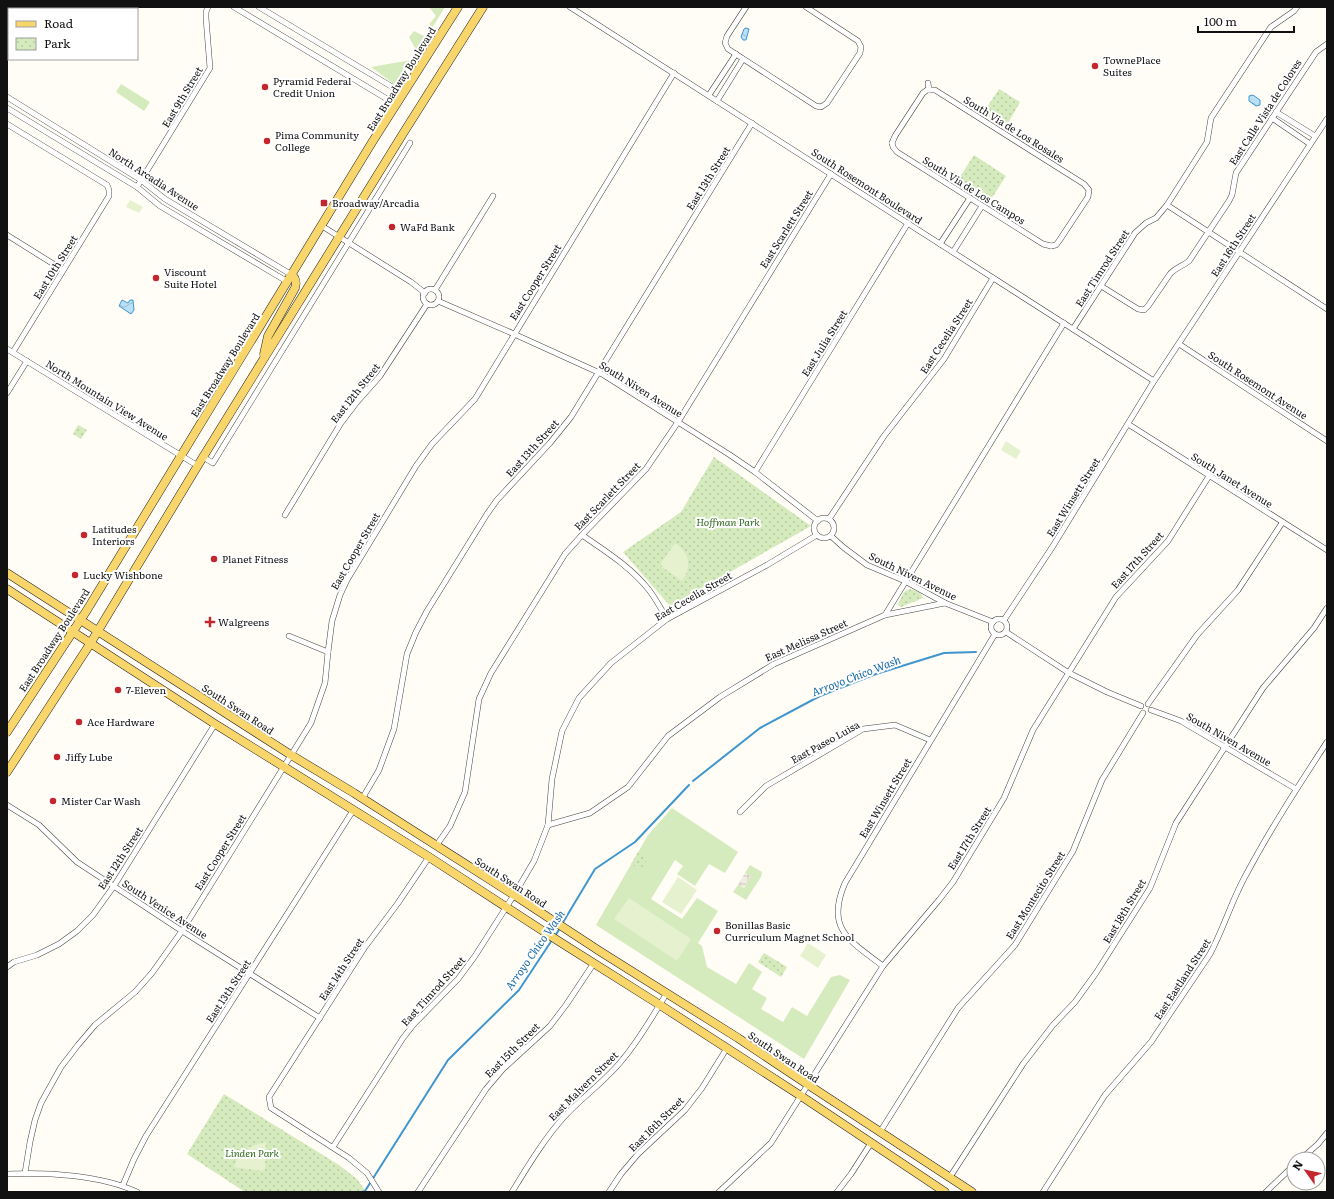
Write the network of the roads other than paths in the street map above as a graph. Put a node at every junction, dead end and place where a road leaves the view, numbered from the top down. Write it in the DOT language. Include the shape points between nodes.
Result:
graph roads {
  1 [pos="208,7"];
  2 [pos="234,7"];
  3 [pos="259,7"];
  4 [pos="458,7"];
  5 [pos="483,7"];
  6 [pos="570,7"];
  7 [pos="746,7"];
  8 [pos="806,7"];
  9 [pos="1297,7"];
  10 [pos="1327,44"];
  11 [pos="736,54"];
  12 [pos="743,59"];
  13 [pos="674,73"];
  14 [pos="928,83"];
  15 [pos="929,90"];
  16 [pos="404,94"];
  17 [pos="709,96"];
  18 [pos="7,97"];
  19 [pos="717,101"];
  20 [pos="397,105"];
  21 [pos="7,108"];
  22 [pos="1276,112"];
  23 [pos="39,117"];
  24 [pos="1272,118"];
  25 [pos="1327,119"];
  26 [pos="752,123"];
  27 [pos="7,124"];
  28 [pos="34,124"];
  29 [pos="1315,136"];
  30 [pos="81,143"];
  31 [pos="410,143"];
  32 [pos="1310,144"];
  33 [pos="77,150"];
  34 [pos="831,174"];
  35 [pos="141,180"];
  36 [pos="137,187"];
  37 [pos="493,196"];
  38 [pos="970,198"];
  39 [pos="1167,205"];
  40 [pos="982,206"];
  41 [pos="908,223"];
  42 [pos="322,226"];
  43 [pos="1208,233"];
  44 [pos="7,236"];
  45 [pos="339,237"];
  46 [pos="236,242"];
  47 [pos="348,242"];
  48 [pos="940,244"];
  49 [pos="232,249"];
  50 [pos="1051,249"];
  51 [pos="953,252"];
  52 [pos="1239,252"];
  53 [pos="63,270"];
  54 [pos="993,278"];
  55 [pos="290,279"];
  56 [pos="1101,286"];
  57 [pos="435,290"];
  58 [pos="425,293"];
  59 [pos="438,301"];
  60 [pos="427,304"];
  61 [pos="1327,309"];
  62 [pos="1064,323"];
  63 [pos="1073,329"];
  64 [pos="514,334"];
  65 [pos="1178,344"];
  66 [pos="7,349"];
  67 [pos="13,352"];
  68 [pos="27,361"];
  69 [pos="263,361"];
  70 [pos="598,373"];
  71 [pos="1154,381"];
  72 [pos="7,393"];
  73 [pos="678,422"];
  74 [pos="1128,424"];
  75 [pos="1327,441"];
  76 [pos="181,456"];
  77 [pos="203,457"];
  78 [pos="198,466"];
  79 [pos="755,472"];
  80 [pos="1209,476"];
  81 [pos="285,515"];
  82 [pos="829,519"];
  83 [pos="818,521"];
  84 [pos="1282,522"];
  85 [pos="582,534"];
  86 [pos="817,535"];
  87 [pos="831,536"];
  88 [pos="1327,550"];
  89 [pos="7,573"];
  90 [pos="905,581"];
  91 [pos="7,590"];
  92 [pos="945,602"];
  93 [pos="1327,608"];
  94 [pos="885,615"];
  95 [pos="81,619"];
  96 [pos="667,619"];
  97 [pos="1004,620"];
  98 [pos="993,622"];
  99 [pos="98,631"];
  100 [pos="72,632"];
  101 [pos="1006,632"];
  102 [pos="995,634"];
  103 [pos="289,636"];
  104 [pos="90,644"];
  105 [pos="328,652"];
  106 [pos="1070,673"];
  107 [pos="1148,704"];
  108 [pos="1141,706"];
  109 [pos="1151,710"];
  110 [pos="1143,713"];
  111 [pos="215,724"];
  112 [pos="7,732"];
  113 [pos="930,740"];
  114 [pos="1327,742"];
  115 [pos="1226,746"];
  116 [pos="291,755"];
  117 [pos="284,766"];
  118 [pos="7,772"];
  119 [pos="1296,789"];
  120 [pos="362,799"];
  121 [pos="7,805"];
  122 [pos="354,809"];
  123 [pos="740,812"];
  124 [pos="548,826"];
  125 [pos="436,846"];
  126 [pos="430,857"];
  127 [pos="114,886"];
  128 [pos="514,895"];
  129 [pos="506,907"];
  130 [pos="182,931"];
  131 [pos="594,963"];
  132 [pos="882,966"];
  133 [pos="7,967"];
  134 [pos="250,973"];
  135 [pos="667,993"];
  136 [pos="660,1004"];
  137 [pos="320,1018"];
  138 [pos="727,1048"];
  139 [pos="807,1084"];
  140 [pos="801,1096"];
  141 [pos="880,1132"];
  142 [pos="1327,1133"];
  143 [pos="871,1143"];
  144 [pos="333,1147"];
  145 [pos="1310,1151"];
  146 [pos="26,1173"];
  147 [pos="1286,1173"];
  148 [pos="7,1174"];
  149 [pos="950,1177"];
  150 [pos="123,1185"];
  151 [pos="943,1191"];
  152 [pos="137,1192"];
  153 [pos="379,1192"];
  154 [pos="418,1192"];
  155 [pos="512,1192"];
  156 [pos="609,1192"];
  157 [pos="719,1192"];
  158 [pos="838,1192"];
  159 [pos="972,1192"];
  160 [pos="1043,1192"];
  161 [pos="1266,1192"];
  1 -- 35 [label="street, East 9th Street" via="206,18 210,68"];
  2 -- 20 [label="street"];
  3 -- 16 [label="street"];
  4 -- 16 [label="main road, East Broadway Boulevard"];
  5 -- 45 [label="main road"];
  6 -- 13 [label="street, South Rosemont Boulevard"];
  7 -- 11 [label="street" via="727,36 728,49"];
  8 -- 12 [label="street" via="858,41 861,47 860,53 827,103 821,107 816,106"];
  9 -- 39 [label="street, East Timrod Street" via="1271,27 1211,118 1207,142"];
  10 -- 22 [label="street, East Calle Vista de Colores" via="1316,52"];
  11 -- 12 [label="street"];
  11 -- 17 [label="street"];
  12 -- 19 [label="street"];
  13 -- 17 [label="street, South Rosemont Boulevard"];
  13 -- 64 [label="street, East Cooper Street"];
  14 -- 15 [label="street"];
  15 -- 38 [label="street, South Via de Los Campos" via="921,95 890,144 897,152"];
  15 -- 50 [label="street, South Via de Los Rosales" via="941,93 1090,189 1088,197 1059,242"];
  16 -- 20 [label="main road, East Broadway Boulevard"];
  17 -- 19 [label="street, South Rosemont Boulevard"];
  18 -- 23 [label="street, North Arcadia Avenue"];
  19 -- 26 [label="street, South Rosemont Boulevard"];
  20 -- 42 [label="main road, East Broadway Boulevard"];
  21 -- 28 [label="street, North Arcadia Avenue"];
  22 -- 24 [label="street, East Calle Vista de Colores"];
  22 -- 29 [label="street"];
  23 -- 28 [label="street"];
  23 -- 30 [label="street, North Arcadia Avenue"];
  24 -- 32 [label="street"];
  24 -- 43 [label="street, East Calle Vista de Colores" via="1236,173 1232,196"];
  25 -- 29 [label="street, East 16th Street"];
  26 -- 34 [label="street, South Rosemont Boulevard"];
  26 -- 70 [label="street, East 13th Street"];
  27 -- 53 [label="street, East 10th Street" via="107,185 109,190 109,196"];
  28 -- 33 [label="street, North Arcadia Avenue"];
  29 -- 32 [label="street, East 16th Street"];
  30 -- 33 [label="street"];
  30 -- 35 [label="street, North Arcadia Avenue"];
  31 -- 47 [label="street"];
  32 -- 52 [label="street, East 16th Street"];
  33 -- 36 [label="street, North Arcadia Avenue"];
  34 -- 41 [label="street, South Rosemont Boulevard"];
  34 -- 73 [label="street, East Scarlett Street"];
  35 -- 36 [label="street, East 9th Street"];
  35 -- 46 [label="street, North Arcadia Avenue" via="165,199"];
  36 -- 49 [label="street, North Arcadia Avenue" via="160,206"];
  37 -- 57 [label="street"];
  38 -- 40 [label="street, South Via de Los Campos"];
  38 -- 48 [label="street"];
  39 -- 43 [label="street"];
  39 -- 56 [label="street, East Timrod Street" via="1156,218 1136,233"];
  40 -- 50 [label="street, South Via de Los Campos"];
  40 -- 51 [label="street"];
  41 -- 48 [label="street, South Rosemont Boulevard"];
  41 -- 79 [label="street, East Julia Street"];
  42 -- 45 [label="street"];
  42 -- 55 [label="main road, East Broadway Boulevard"];
  43 -- 52 [label="street"];
  43 -- 56 [label="street, East Calle Vista de Colores" via="1189,261 1173,270 1144,310 1138,309"];
  44 -- 53 [label="street"];
  45 -- 47 [label="street"];
  45 -- 69 [label="main road"];
  46 -- 49 [label="street"];
  46 -- 55 [label="street, North Arcadia Avenue"];
  47 -- 58 [label="street"];
  47 -- 77 [label="street" via="213,463"];
  48 -- 51 [label="street, South Rosemont Boulevard"];
  49 -- 55 [label="street, North Arcadia Avenue"];
  51 -- 54 [label="street, South Rosemont Boulevard"];
  52 -- 61 [label="street"];
  52 -- 65 [label="street, East 16th Street"];
  53 -- 67 [label="street, East 10th Street"];
  54 -- 62 [label="street, South Rosemont Boulevard"];
  54 -- 82 [label="street, East Cecelia Street" via="944,359 884,436"];
  55 -- 69 [label="main road" via="295,278 295,288 268,336"];
  55 -- 76 [label="main road, East Broadway Boulevard"];
  56 -- 63 [label="street, East Timrod Street"];
  57 -- 58 [label="street"];
  57 -- 59 [label="street" via="439,295"];
  58 -- 60 [label="street" via="424,301"];
  59 -- 60 [label="street" via="432,305"];
  59 -- 64 [label="street, South Niven Avenue"];
  60 -- 81 [label="street, East 12th Street" via="380,376 341,423"];
  62 -- 63 [label="street, South Rosemont Boulevard"];
  62 -- 90 [label="street"];
  63 -- 71 [label="street, South Rosemont Boulevard"];
  64 -- 70 [label="street, South Niven Avenue"];
  64 -- 105 [label="street, East Cooper Street" via="475,399 432,444 416,466 350,575 335,611"];
  65 -- 71 [label="street, East 16th Street"];
  65 -- 75 [label="street, South Rosemont Avenue"];
  66 -- 67 [label="street, North Mountain View Avenue"];
  67 -- 68 [label="street, North Mountain View Avenue"];
  68 -- 72 [label="street"];
  68 -- 76 [label="street, North Mountain View Avenue"];
  69 -- 77 [label="main road"];
  70 -- 73 [label="street, South Niven Avenue"];
  70 -- 120 [label="street, East 13th Street" via="571,417 494,504 427,612 407,654 394,729 379,770"];
  71 -- 74 [label="street, East Winsett Street"];
  73 -- 79 [label="street, South Niven Avenue"];
  73 -- 85 [label="street, East Scarlett Street" via="646,469"];
  74 -- 80 [label="street, South Janet Avenue"];
  74 -- 97 [label="street, East Winsett Street"];
  76 -- 78 [label="street, North Mountain View Avenue"];
  76 -- 95 [label="main road, East Broadway Boulevard"];
  77 -- 78 [label="main road"];
  78 -- 99 [label="main road"];
  79 -- 83 [label="street, South Niven Avenue"];
  80 -- 84 [label="street, South Janet Avenue"];
  80 -- 106 [label="street, East 17th Street" via="1168,541 1116,597"];
  82 -- 83 [label="street" via="822,518"];
  82 -- 87 [label="street" via="833,522 834,528"];
  83 -- 86 [label="street" via="814,528"];
  84 -- 88 [label="street, South Janet Avenue"];
  84 -- 107 [label="street" via="1238,590 1197,635"];
  85 -- 96 [label="street" via="623,564 644,585"];
  85 -- 125 [label="street, East Scarlett Street" via="565,554 491,672 479,699 465,792 450,826"];
  86 -- 87 [label="street" via="824,538"];
  86 -- 96 [label="street, East Cecelia Street"];
  87 -- 90 [label="street, South Niven Avenue" via="842,548 867,565"];
  89 -- 95 [label="main road, South Swan Road"];
  90 -- 92 [label="street, South Niven Avenue"];
  90 -- 94 [label="street"];
  91 -- 100 [label="main road"];
  92 -- 94 [label="street, East Melissa Street"];
  92 -- 98 [label="street, South Niven Avenue"];
  93 -- 115 [label="street, East 18th Street" via="1314,628 1263,688"];
  94 -- 124 [label="street, East Melissa Street" via="774,664 726,693 668,736 628,786 590,813"];
  95 -- 99 [label="main road, South Swan Road"];
  95 -- 100 [label="main road, East Broadway Boulevard"];
  96 -- 124 [label="street, East Cecelia Street" via="611,663 579,698 562,730 552,779"];
  97 -- 98 [label="street"];
  97 -- 101 [label="street" via="1008,625"];
  98 -- 102 [label="street" via="991,630"];
  99 -- 104 [label="main road"];
  99 -- 116 [label="main road, South Swan Road"];
  100 -- 104 [label="main road"];
  100 -- 112 [label="main road, East Broadway Boulevard"];
  101 -- 102 [label="street" via="1000,636"];
  101 -- 106 [label="street"];
  102 -- 113 [label="street, East Winsett Street"];
  103 -- 105 [label="street"];
  104 -- 111 [label="main road"];
  104 -- 118 [label="main road"];
  105 -- 116 [label="street, East Cooper Street" via="325,683 311,723"];
  106 -- 108 [label="street"];
  106 -- 132 [label="street, East 17th Street" via="1033,730 1004,798 953,882"];
  107 -- 108 [label="street" via="1144,703"];
  107 -- 109 [label="street"];
  108 -- 110 [label="street" via="1140,710"];
  109 -- 110 [label="street" via="1147,714"];
  109 -- 115 [label="street, South Niven Avenue" via="1181,721"];
  110 -- 141 [label="street, East Montecito Street" via="1102,780 1073,851 1016,945 958,1008"];
  111 -- 117 [label="main road"];
  111 -- 127 [label="street, East 12th Street"];
  113 -- 123 [label="street, East Paseo Luisa" via="895,725 864,729 766,786"];
  113 -- 132 [label="street, East Winsett Street" via="839,896 838,915 841,928 849,941"];
  114 -- 119 [label="street, East Eastland Street"];
  115 -- 119 [label="street, South Niven Avenue"];
  115 -- 149 [label="street, East 18th Street" via="1176,823 1150,888 1096,973 1023,1064"];
  116 -- 117 [label="street, East Cooper Street"];
  116 -- 120 [label="main road, South Swan Road"];
  117 -- 122 [label="main road"];
  117 -- 130 [label="street, East Cooper Street"];
  119 -- 160 [label="street, East Eastland Street" via="1246,875 1210,954 1151,1042 1105,1095"];
  120 -- 125 [label="main road, South Swan Road"];
  121 -- 127 [label="street, South Venice Avenue" via="38,825 77,862"];
  122 -- 126 [label="main road"];
  122 -- 134 [label="street, East 13th Street"];
  124 -- 128 [label="street, East Cecelia Street" via="534,861"];
  125 -- 128 [label="main road, South Swan Road"];
  126 -- 129 [label="main road"];
  126 -- 137 [label="street, East 14th Street" via="365,947"];
  127 -- 130 [label="street, South Venice Avenue"];
  127 -- 133 [label="street, East 12th Street" via="93,915 77,931 59,944"];
  128 -- 129 [label="street, East Cecelia Street"];
  128 -- 135 [label="main road, South Swan Road"];
  129 -- 131 [label="main road"];
  129 -- 144 [label="street, East Timrod Street" via="458,979 403,1038"];
  130 -- 134 [label="street, South Venice Avenue"];
  130 -- 146 [label="street, East Cooper Street" via="152,973 135,992 96,1025 61,1067 41,1103 35,1120"];
  131 -- 136 [label="main road"];
  131 -- 154 [label="street, East 15th Street" via="550,1026 503,1069 486,1089"];
  132 -- 139 [label="street, East 17th Street"];
  134 -- 137 [label="street, South Venice Avenue"];
  134 -- 150 [label="street, East 13th Street" via="146,1136"];
  135 -- 136 [label="street, East Malvern Street"];
  135 -- 139 [label="main road, South Swan Road"];
  136 -- 138 [label="main road"];
  136 -- 155 [label="street, East Malvern Street" via="622,1061 555,1127"];
  137 -- 144 [label="street, East 14th Street" via="269,1097 271,1108"];
  138 -- 140 [label="main road"];
  138 -- 156 [label="street, East 16th Street" via="689,1105 638,1154"];
  139 -- 140 [label="street, East 17th Street"];
  139 -- 141 [label="main road, South Swan Road"];
  140 -- 143 [label="main road"];
  140 -- 157 [label="street, East 17th Street" via="771,1142"];
  141 -- 149 [label="main road, South Swan Road"];
  142 -- 145 [label="street"];
  143 -- 151 [label="main road"];
  143 -- 158 [label="street"];
  144 -- 153 [label="street" via="366,1173"];
  146 -- 148 [label="street"];
  146 -- 150 [label="street" via="68,1176"];
  147 -- 161 [label="street"];
  149 -- 159 [label="main road, South Swan Road"];
  150 -- 152 [label="street"];
}
